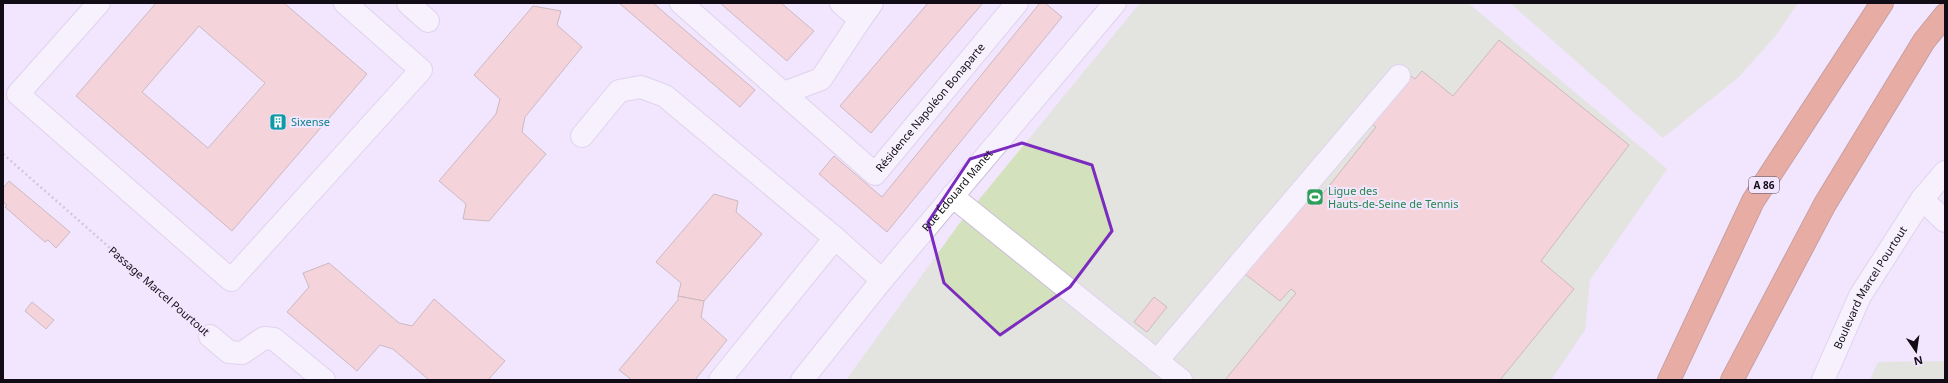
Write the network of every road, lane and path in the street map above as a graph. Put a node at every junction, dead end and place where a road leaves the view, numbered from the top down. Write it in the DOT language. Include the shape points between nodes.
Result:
graph roads {
  1 [pos="99,3"];
  2 [pos="345,3"];
  3 [pos="408,3"];
  4 [pos="681,3"];
  5 [pos="841,3"];
  6 [pos="1017,3"];
  7 [pos="1115,3"];
  8 [pos="1882,3"];
  9 [pos="866,12"];
  10 [pos="1945,15"];
  11 [pos="428,21"];
  12 [pos="1399,76"];
  13 [pos="784,93"];
  14 [pos="582,136"];
  15 [pos="3,154"];
  16 [pos="1945,172"];
  17 [pos="952,196"];
  18 [pos="1922,199"];
  19 [pos="1945,221"];
  20 [pos="835,238"];
  21 [pos="882,280"];
  22 [pos="210,336"];
  23 [pos="1158,361"];
  24 [pos="324,380"];
  25 [pos="720,380"];
  26 [pos="802,380"];
  27 [pos="1181,380"];
  28 [pos="1669,380"];
  29 [pos="1732,380"];
  30 [pos="1823,380"];
  1 -- 2 [label="street" via="18,94 231,280 421,70"];
  3 -- 11 [label="street"];
  4 -- 13 [label="street, Résidence Napoléon Bonaparte"];
  5 -- 9 [label="street"];
  6 -- 13 [label="street, Résidence Napoléon Bonaparte" via="875,174"];
  7 -- 17 [label="street, Rue Édouard Manet"];
  8 -- 28 [label="highway, A 86" via="1754,202"];
  9 -- 13 [label="street" via="822,79"];
  10 -- 29 [label="highway" via="1924,41 1825,204"];
  12 -- 23 [label="street"];
  14 -- 20 [label="street" via="619,91 642,87 665,96"];
  15 -- 22 [label="path, Passage Marcel Pourtout"];
  16 -- 18 [label="street, Boulevard Marcel Pourtout"];
  17 -- 21 [label="street, Rue Édouard Manet"];
  17 -- 23 [label="street"];
  18 -- 19 [label="street"];
  18 -- 30 [label="street, Boulevard Marcel Pourtout" via="1860,296"];
  20 -- 21 [label="street"];
  20 -- 25 [label="street"];
  21 -- 26 [label="street, Rue Édouard Manet"];
  22 -- 24 [label="street, Passage Marcel Pourtout" via="229,352 242,353 264,338 274,339"];
  23 -- 27 [label="street"];
}
